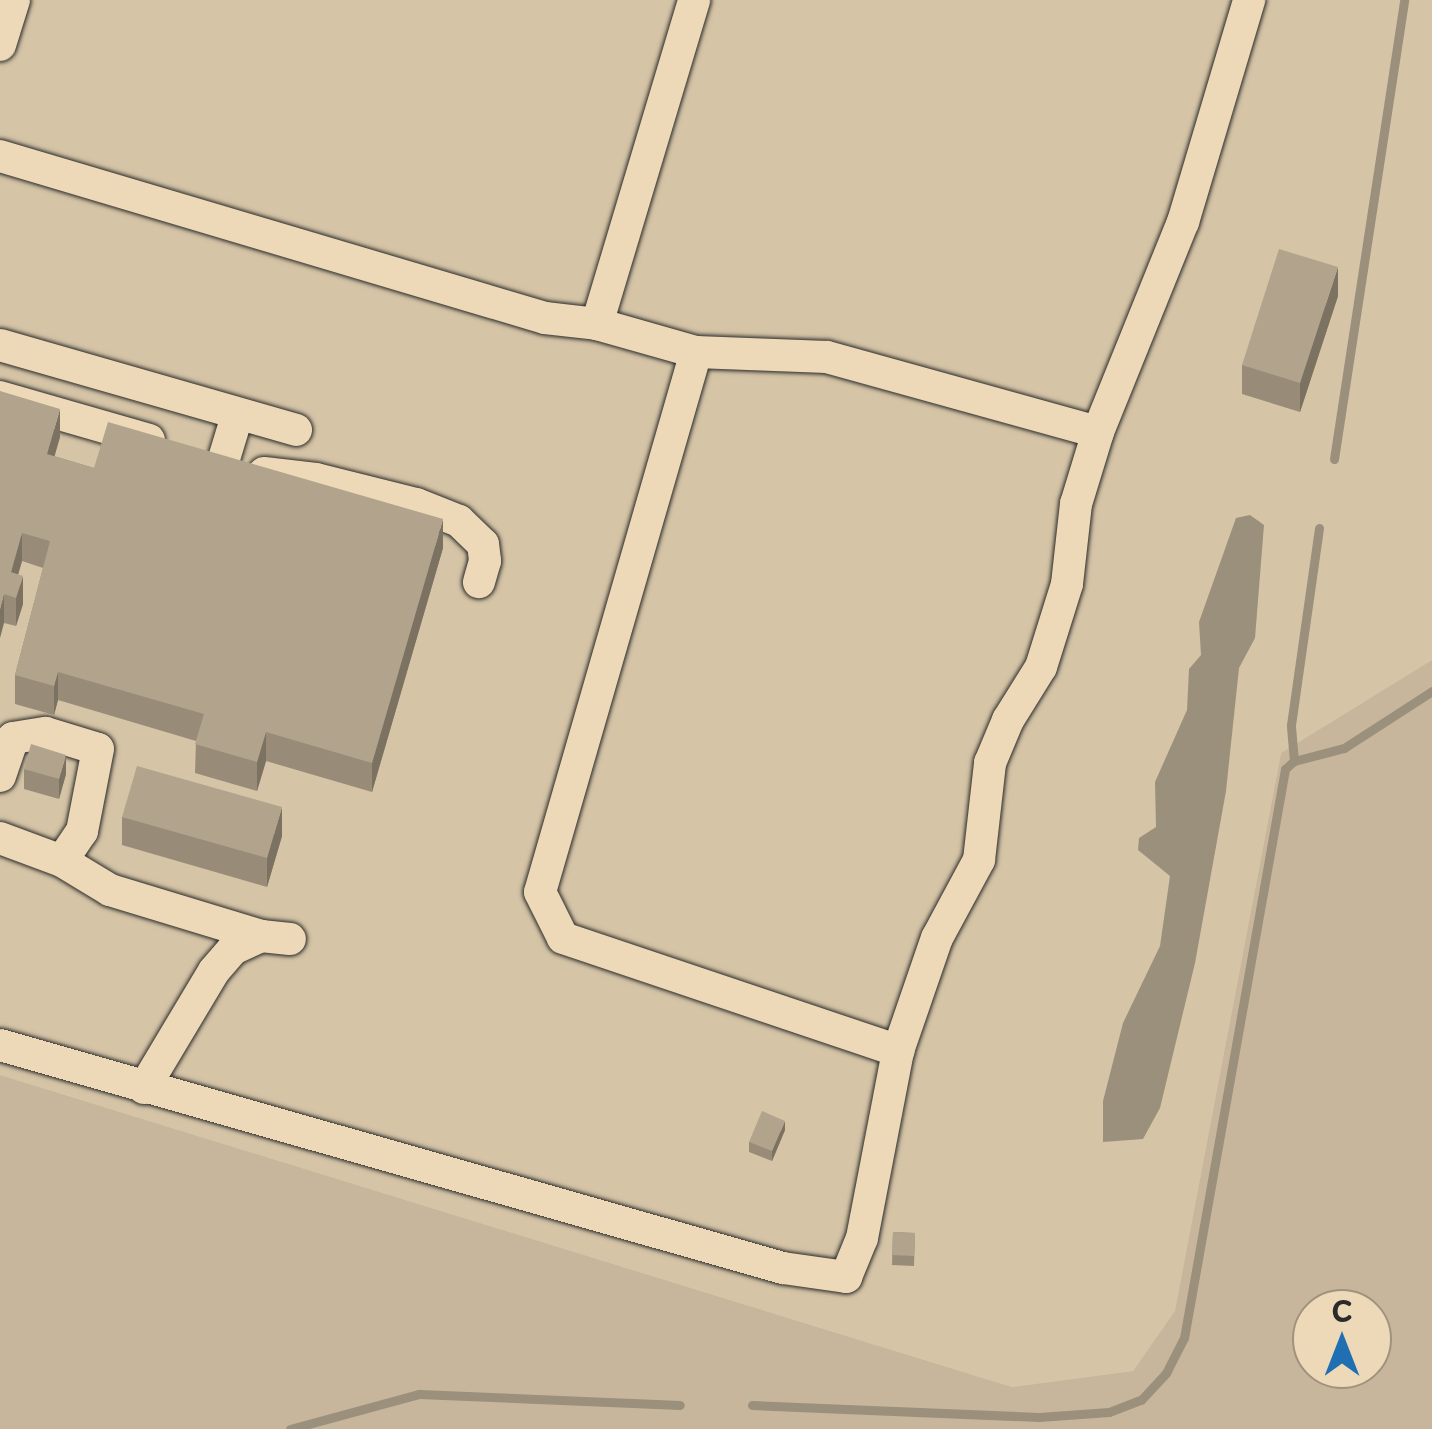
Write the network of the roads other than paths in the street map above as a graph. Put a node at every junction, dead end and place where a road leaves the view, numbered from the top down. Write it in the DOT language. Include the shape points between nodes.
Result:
graph roads {
  1 [pos="14,0"];
  2 [pos="694,0"];
  3 [pos="1249,0"];
  4 [pos="0,45"];
  5 [pos="0,156"];
  6 [pos="597,324"];
  7 [pos="0,345"];
  8 [pos="696,352"];
  9 [pos="0,397"];
  10 [pos="237,416"];
  11 [pos="296,430"];
  12 [pos="1098,432"];
  13 [pos="224,462"];
  14 [pos="479,582"];
  15 [pos="0,776"];
  16 [pos="0,838"];
  17 [pos="62,861"];
  18 [pos="0,1046"];
  19 [pos="898,1051"];
  20 [pos="144,1088"];
  1 -- 4 [label="lane"];
  2 -- 6 [label="lane"];
  3 -- 12 [label="lane" via="1184,222"];
  5 -- 6 [label="lane" via="545,318"];
  6 -- 8 [label="lane"];
  7 -- 10 [label="lane"];
  8 -- 12 [label="lane" via="827,357"];
  8 -- 19 [label="lane" via="540,892 563,938"];
  9 -- 13 [label="lane"];
  10 -- 11 [label="lane"];
  10 -- 13 [label="lane"];
  12 -- 19 [label="lane" via="1076,504 1066,584 1040,667 990,763 979,860 937,938"];
  13 -- 14 [label="lane" via="416,504 459,522 483,544"];
  15 -- 17 [label="lane" via="14,738 46,733 98,749 82,831"];
  16 -- 17 [label="lane"];
  17 -- 20 [label="lane" via="110,890 275,937 233,949"];
  18 -- 20 [label="lane"];
  19 -- 20 [label="lane" via="862,1238 846,1277 783,1268"];
}
